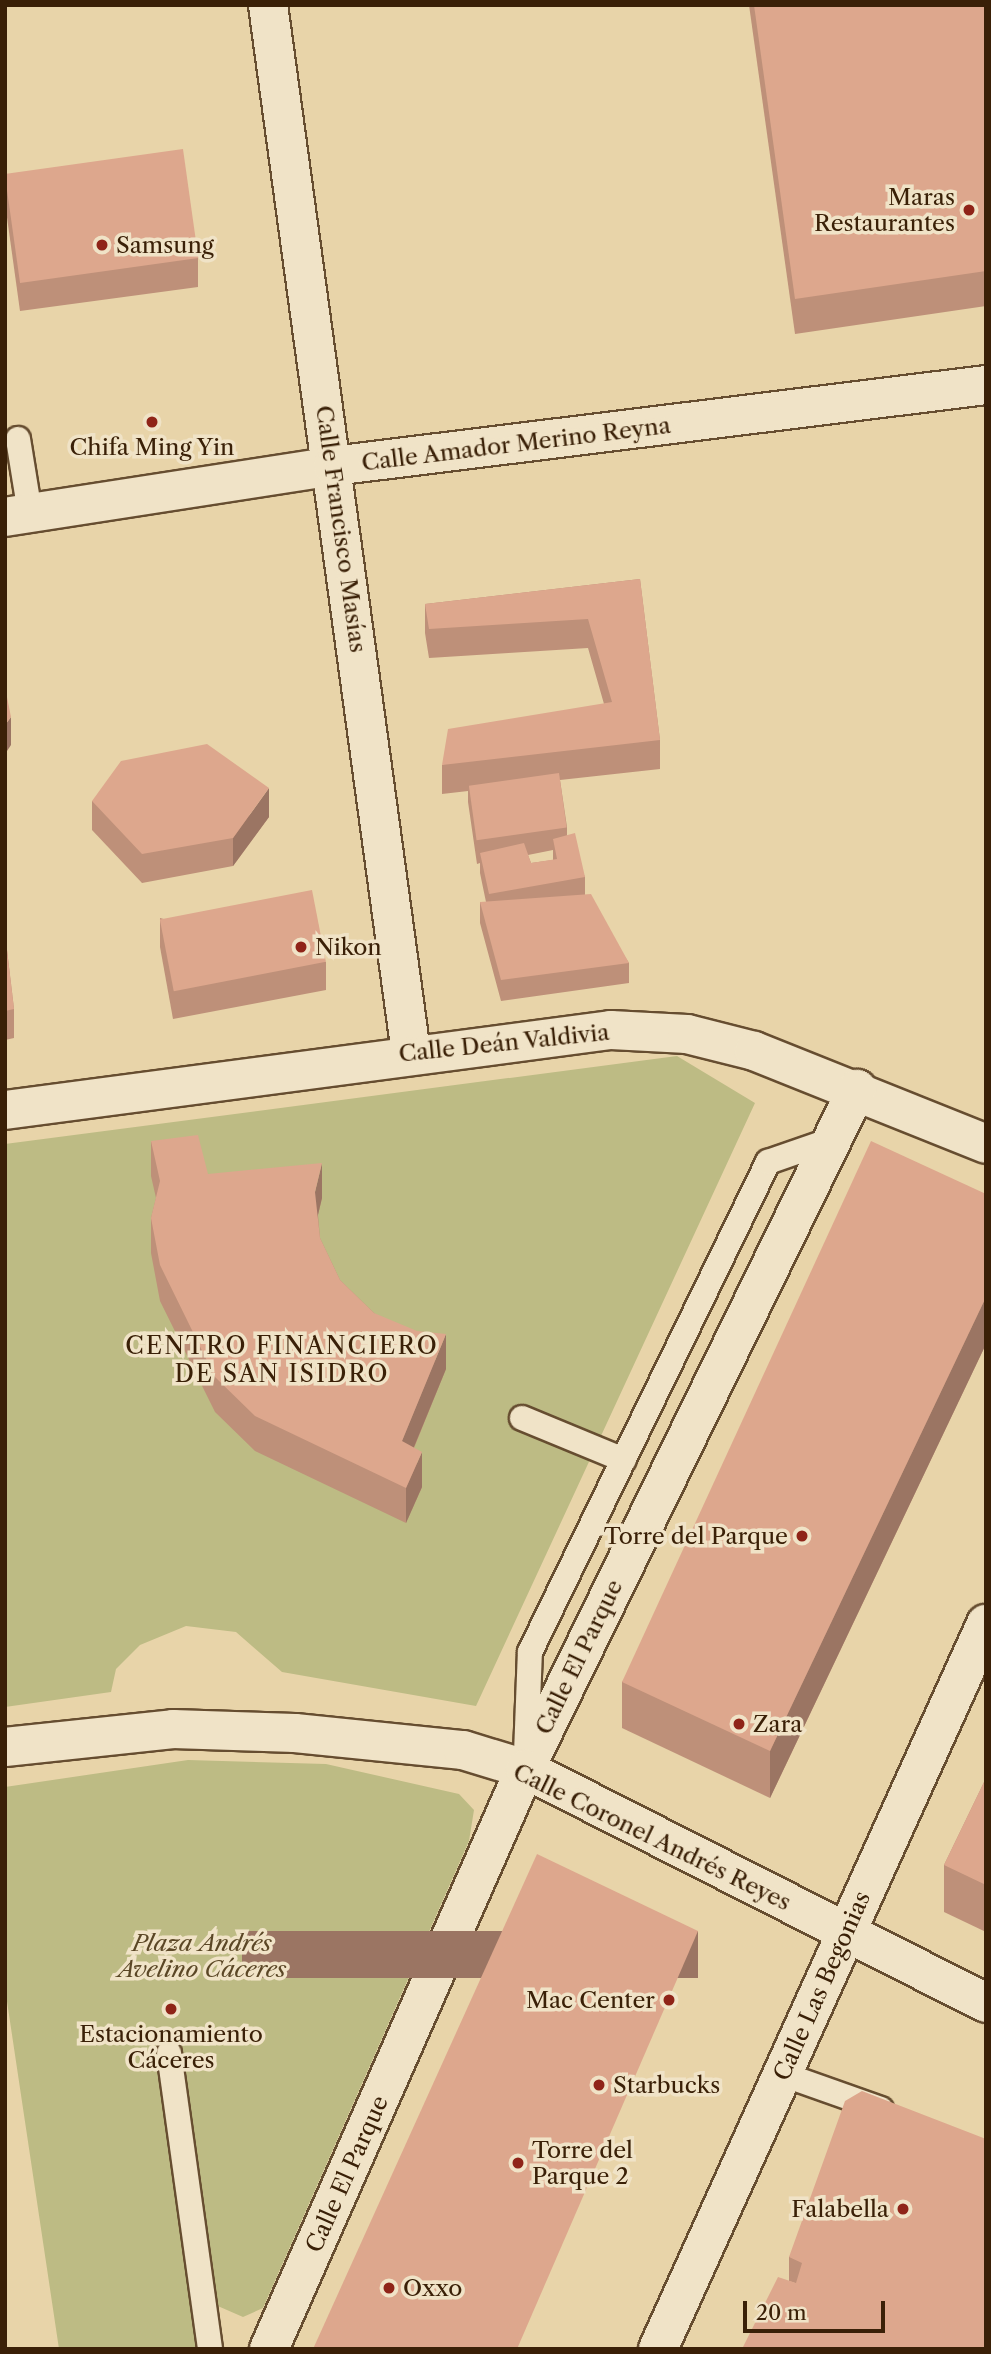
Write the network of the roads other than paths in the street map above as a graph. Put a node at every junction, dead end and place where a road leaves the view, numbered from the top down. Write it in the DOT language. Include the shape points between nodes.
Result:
graph roads {
  1 [pos="268,5"];
  2 [pos="986,385"];
  3 [pos="18,439"];
  4 [pos="334,466"];
  5 [pos="18,515"];
  6 [pos="411,1053"];
  7 [pos="857,1088"];
  8 [pos="5,1110"];
  9 [pos="831,1140"];
  10 [pos="986,1144"];
  11 [pos="522,1418"];
  12 [pos="624,1460"];
  13 [pos="986,1624"];
  14 [pos="5,1747"];
  15 [pos="525,1769"];
  16 [pos="846,1933"];
  17 [pos="986,2003"];
  18 [pos="169,2053"];
  19 [pos="782,2074"];
  20 [pos="901,2116"];
  21 [pos="210,2349"];
  22 [pos="269,2349"];
  23 [pos="658,2349"];
  1 -- 4 [label="street, Calle Francisco Masías"];
  2 -- 4 [label="street, Calle Amador Merino Reyna"];
  3 -- 5 [label="lane"];
  4 -- 5 [label="street, Calle Amador Merino Reyna"];
  4 -- 6 [label="street, Calle Francisco Masías"];
  6 -- 7 [label="street, Calle Deán Valdivia" via="611,1030 687,1034"];
  6 -- 8 [label="street, Calle Deán Valdivia"];
  7 -- 9 [label="street, Calle El Parque"];
  7 -- 10 [label="street, Calle Deán Valdivia"];
  9 -- 12 [label="lane" via="768,1162"];
  9 -- 15 [label="street, Calle El Parque"];
  11 -- 12 [label="lane"];
  12 -- 15 [label="lane" via="530,1652"];
  13 -- 16 [label="street, Calle Las Begonias"];
  14 -- 15 [label="street, Calle Coronel Andrés Reyes" via="173,1729 295,1733 463,1750"];
  15 -- 16 [label="street, Calle Coronel Andrés Reyes"];
  15 -- 22 [label="street, Calle El Parque"];
  16 -- 17 [label="street, Calle Coronel Andrés Reyes"];
  16 -- 19 [label="street, Calle Las Begonias"];
  18 -- 21 [label="lane"];
  19 -- 20 [label="lane"];
  19 -- 23 [label="street, Calle Las Begonias"];
}
